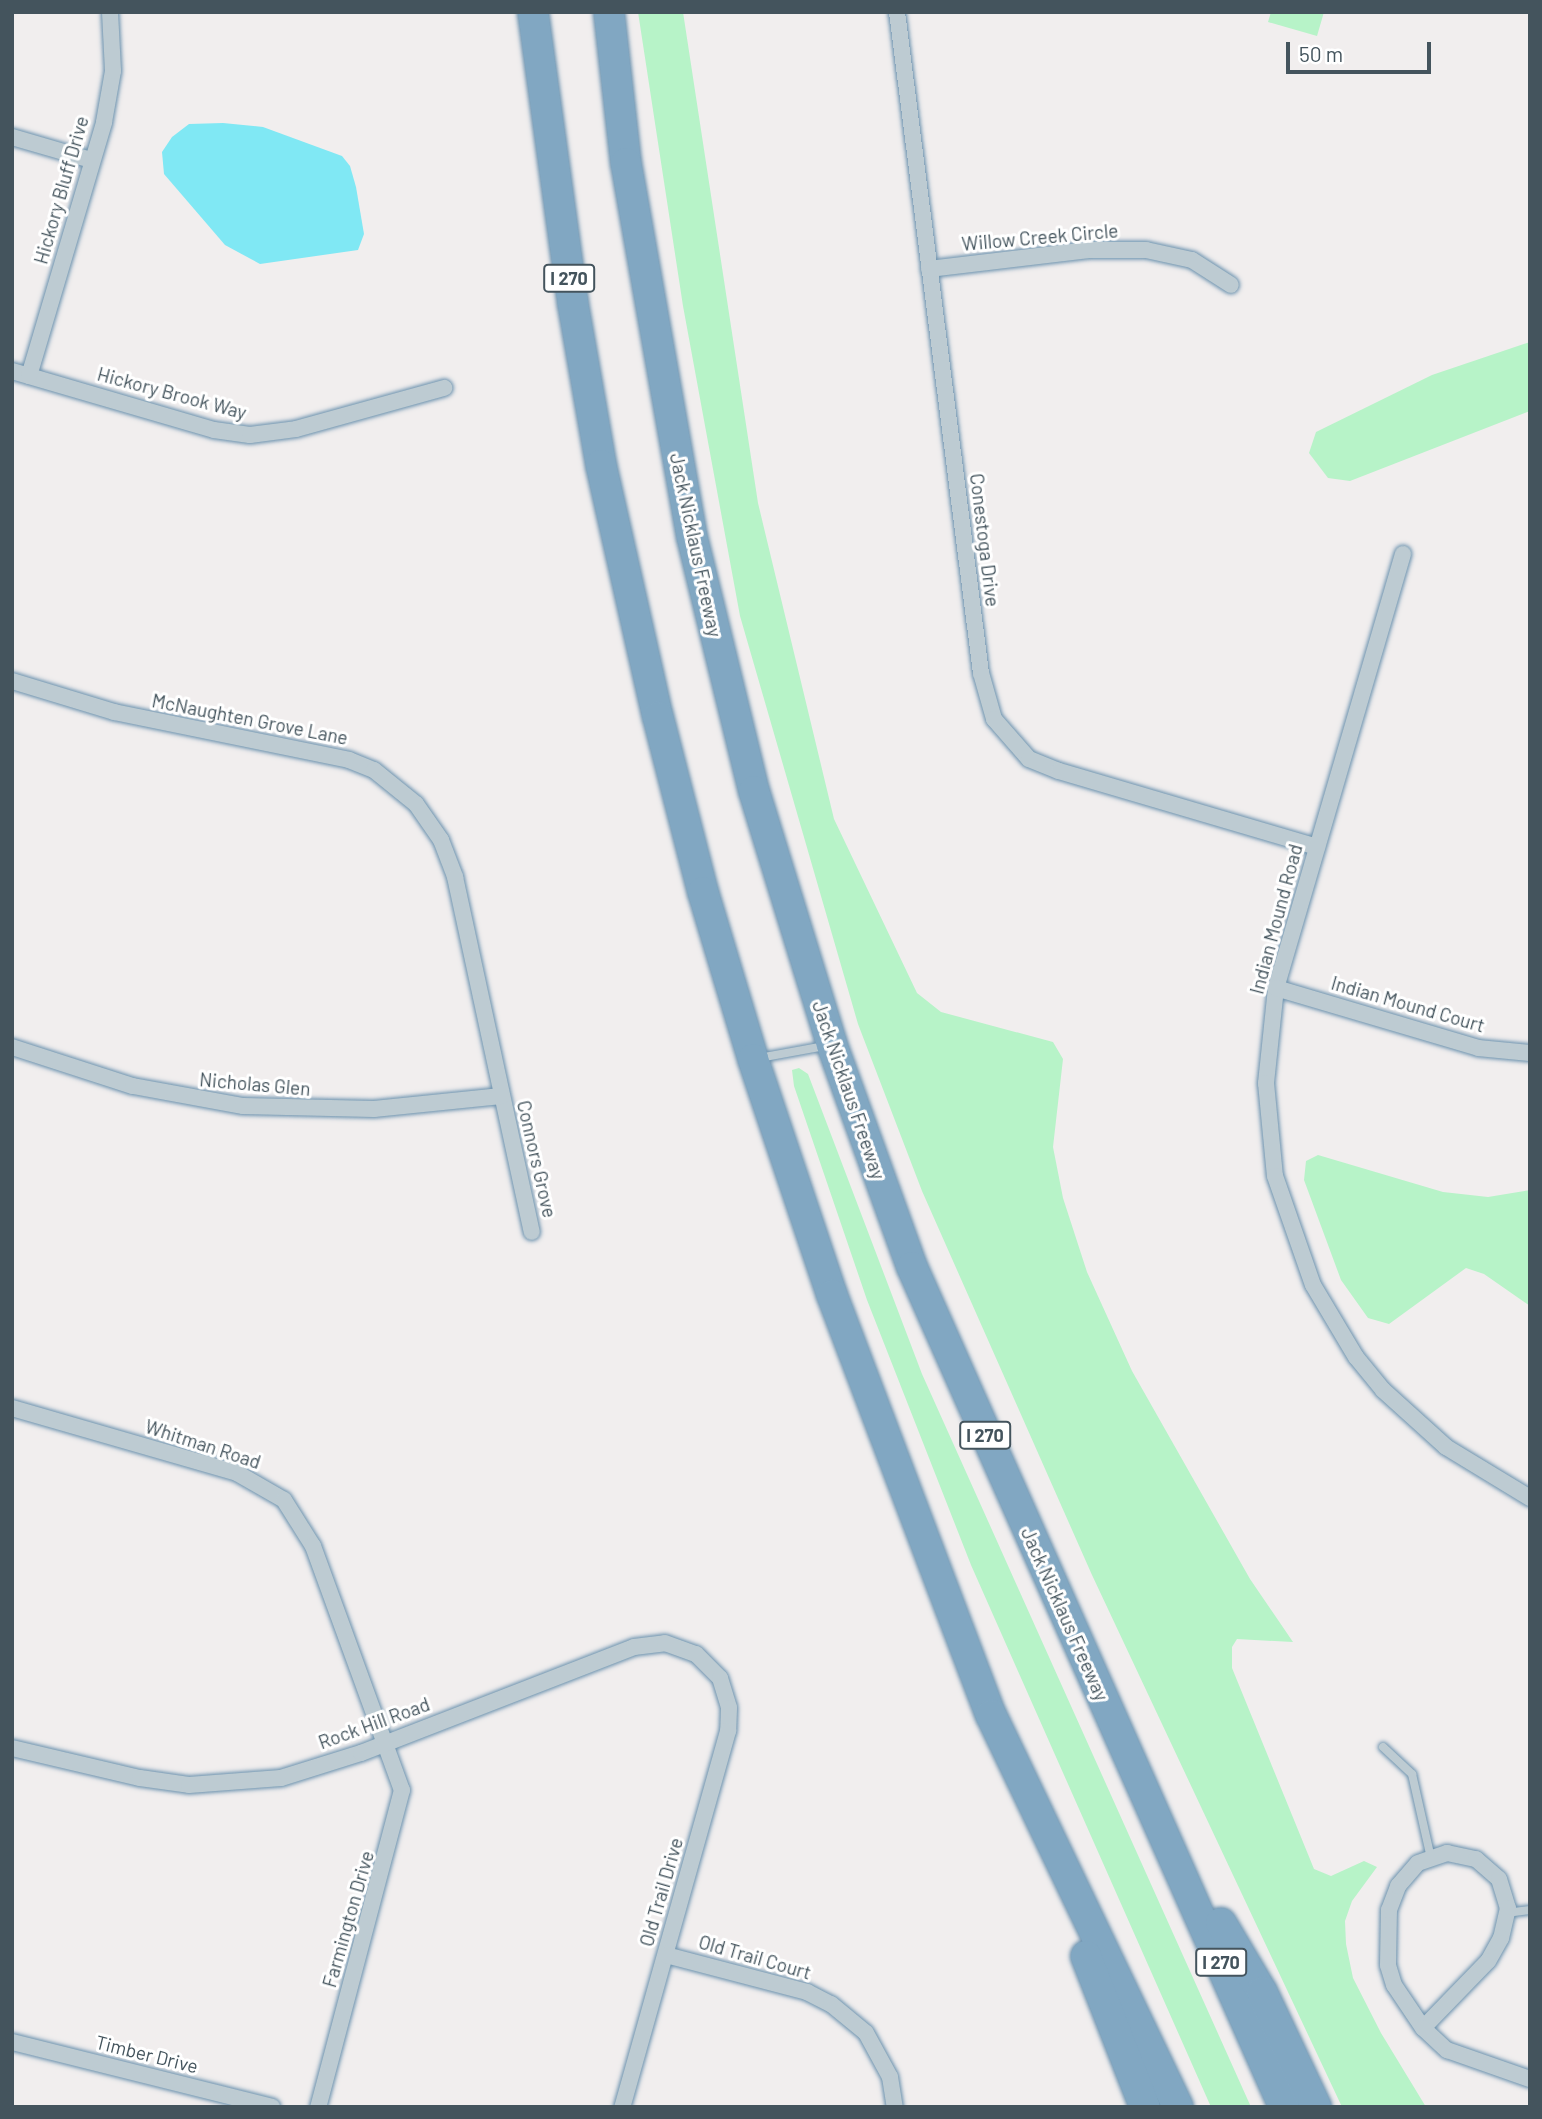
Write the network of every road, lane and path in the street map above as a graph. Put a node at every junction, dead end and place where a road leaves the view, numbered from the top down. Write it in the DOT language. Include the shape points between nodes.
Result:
graph roads {
  1 [pos="110,12"];
  2 [pos="533,12"];
  3 [pos="609,12"];
  4 [pos="897,12"];
  5 [pos="12,137"];
  6 [pos="90,160"];
  7 [pos="929,269"];
  8 [pos="1231,285"];
  9 [pos="12,371"];
  10 [pos="29,376"];
  11 [pos="444,388"];
  12 [pos="1403,554"];
  13 [pos="12,681"];
  14 [pos="1317,847"];
  15 [pos="1276,988"];
  16 [pos="832,1045"];
  17 [pos="12,1047"];
  18 [pos="1530,1052"];
  19 [pos="753,1059"];
  20 [pos="501,1096"];
  21 [pos="532,1232"];
  22 [pos="12,1408"];
  23 [pos="1530,1497"];
  24 [pos="723,1688"];
  25 [pos="991,1715"];
  26 [pos="388,1743"];
  27 [pos="1383,1747"];
  28 [pos="12,1748"];
  29 [pos="1157,1818"];
  30 [pos="1431,1858"];
  31 [pos="1530,1910"];
  32 [pos="1506,1913"];
  33 [pos="666,1955"];
  34 [pos="1423,2028"];
  35 [pos="12,2042"];
  36 [pos="1530,2079"];
  37 [pos="272,2107"];
  38 [pos="318,2107"];
  39 [pos="622,2107"];
  40 [pos="895,2107"];
  41 [pos="1145,2107"];
  42 [pos="1178,2107"];
  43 [pos="1284,2107"];
  44 [pos="1316,2107"];
  1 -- 6 [label="street, Hickory Bluff Drive" via="113,71 104,122"];
  2 -- 19 [label="highway, I 270" via="573,304 601,465 672,771"];
  3 -- 16 [label="highway, Jack Nicklaus Freeway / I 270" via="626,163 692,537 754,791"];
  4 -- 7 [label="street, Conestoga Drive"];
  5 -- 6 [label="street"];
  6 -- 10 [label="street, Hickory Bluff Drive"];
  7 -- 8 [label="street, Willow Creek Circle" via="1089,250 1146,250 1192,260"];
  7 -- 14 [label="street, Conestoga Drive" via="981,673 994,719 1029,759 1059,771"];
  9 -- 10 [label="street, Hickory Brook Way"];
  10 -- 11 [label="street, Hickory Brook Way" via="214,430 250,435 296,429"];
  12 -- 14 [label="street, Indian Mound Road"];
  13 -- 20 [label="street, McNaughten Grove Lane" via="114,712 349,760 395,785 429,821 455,877"];
  14 -- 15 [label="street, Indian Mound Road"];
  15 -- 18 [label="street, Indian Mound Court" via="1478,1048"];
  15 -- 23 [label="street, Indian Mound Road" via="1266,1083 1275,1176 1313,1285 1356,1357 1406,1413 1446,1447"];
  16 -- 19 [label="lane"];
  16 -- 29 [label="highway, Jack Nicklaus Freeway / I 270" via="912,1267"];
  17 -- 20 [label="street, Nicholas Glen" via="133,1086 243,1105 374,1110"];
  19 -- 25 [label="highway, I 270" via="832,1295"];
  20 -- 21 [label="street, Connors Grove"];
  22 -- 26 [label="street, Whitman Road" via="237,1473 284,1500 313,1546"];
  24 -- 26 [label="street, Rock Hill Road" via="714,1670 682,1647 665,1643 634,1647"];
  24 -- 33 [label="street, Old Trail Drive" via="728,1731"];
  25 -- 41 [label="highway"];
  25 -- 42 [label="highway, I 270"];
  26 -- 28 [label="street, Rock Hill Road" via="281,1778 189,1785"];
  26 -- 38 [label="street, Farmington Drive" via="402,1790 401,1809"];
  27 -- 30 [label="lane" via="1412,1774"];
  29 -- 43 [label="highway, Jack Nicklaus Freeway / I 270"];
  29 -- 44 [label="highway" via="1262,1992"];
  30 -- 32 [label="street" via="1447,1853 1476,1859 1499,1879"];
  30 -- 34 [label="street" via="1418,1863 1398,1885 1386,1935 1394,1985"];
  31 -- 32 [label="lane"];
  32 -- 34 [label="street" via="1501,1938 1488,1961"];
  33 -- 39 [label="street, Old Trail Drive"];
  33 -- 40 [label="street, Old Trail Court" via="807,1993 831,2004 866,2033 890,2077"];
  34 -- 36 [label="street" via="1447,2050"];
  35 -- 37 [label="street, Timber Drive"];
}
